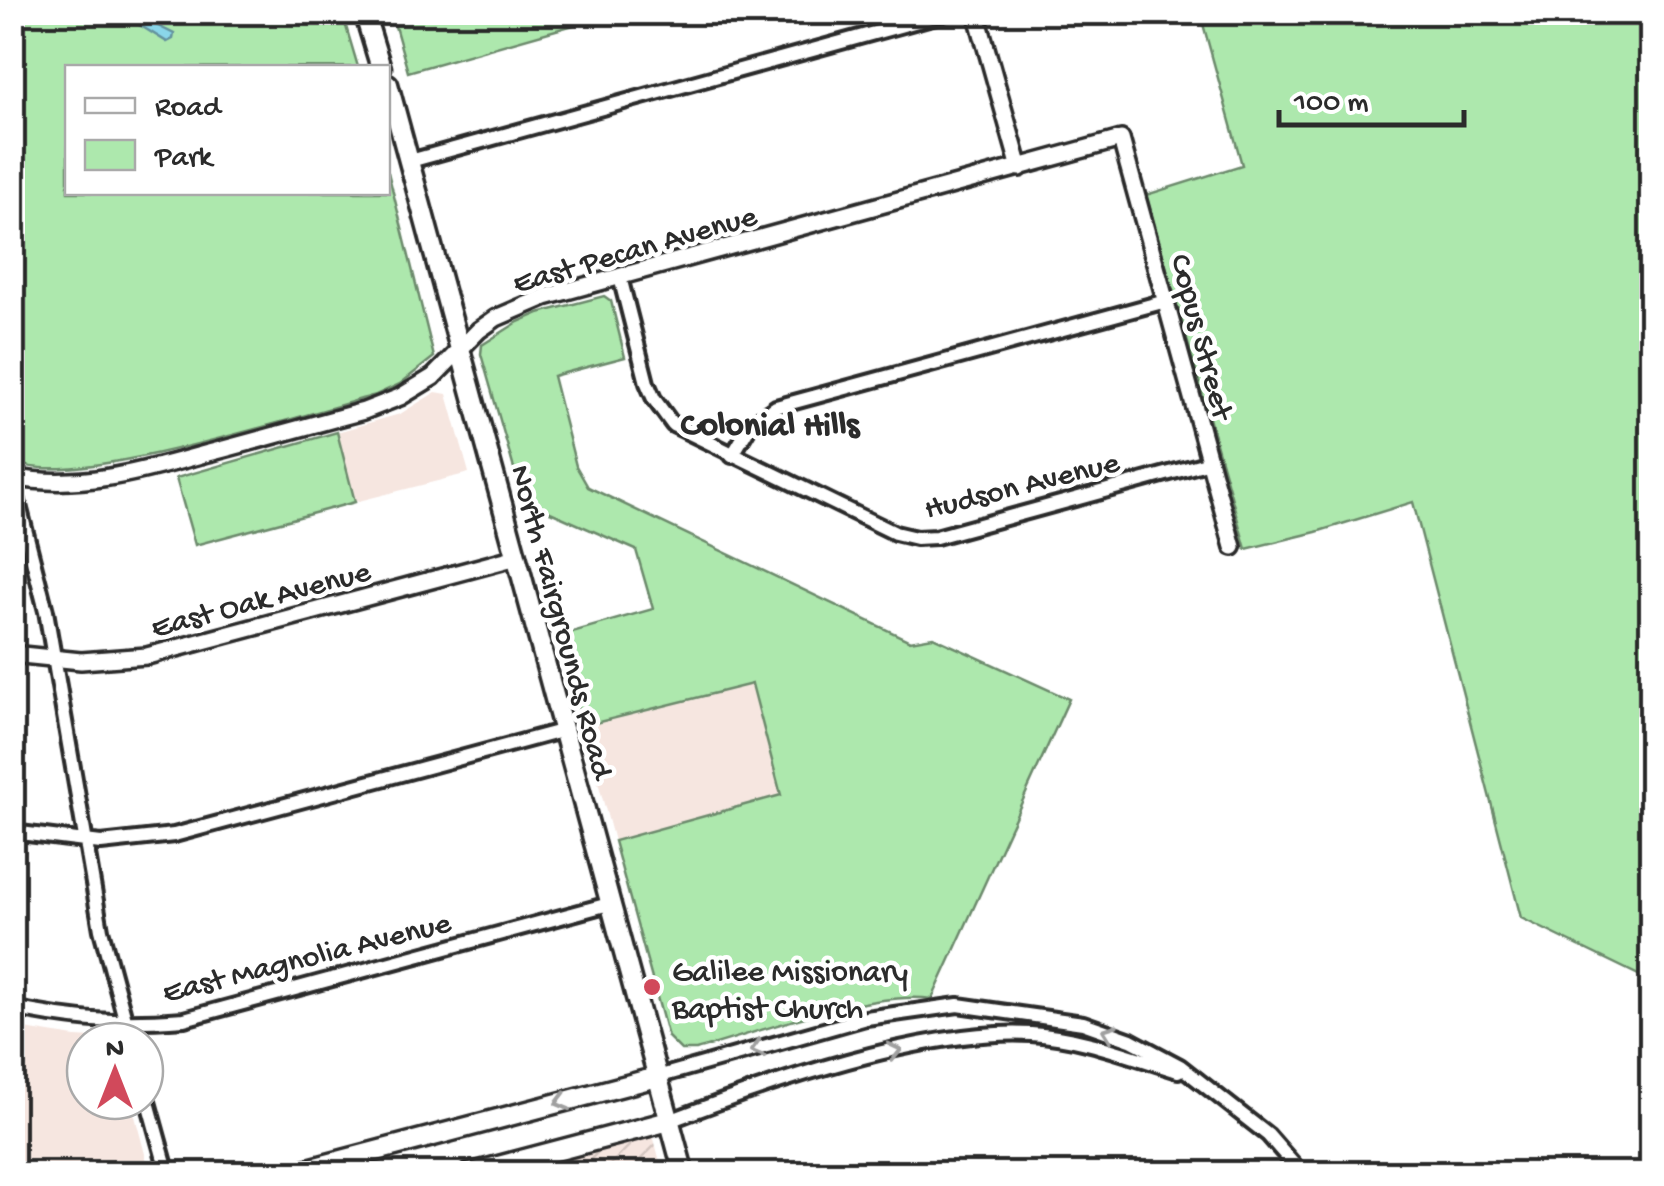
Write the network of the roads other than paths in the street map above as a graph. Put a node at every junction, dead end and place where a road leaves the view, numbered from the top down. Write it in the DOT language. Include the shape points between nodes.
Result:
graph roads {
  1 [pos="364,12"];
  2 [pos="950,12"];
  3 [pos="976,12"];
  4 [pos="380,65"];
  5 [pos="390,91"];
  6 [pos="1120,140"];
  7 [pos="410,161"];
  8 [pos="1020,168"];
  9 [pos="620,276"];
  10 [pos="1166,301"];
  11 [pos="459,348"];
  12 [pos="732,456"];
  13 [pos="1210,462"];
  14 [pos="12,478"];
  15 [pos="1234,547"];
  16 [pos="517,557"];
  17 [pos="12,654"];
  18 [pos="53,659"];
  19 [pos="561,731"];
  20 [pos="12,832"];
  21 [pos="84,842"];
  22 [pos="609,904"];
  23 [pos="12,1008"];
  24 [pos="82,1021"];
  25 [pos="125,1021"];
  26 [pos="146,1021"];
  27 [pos="657,1077"];
  28 [pos="1195,1077"];
  29 [pos="153,1121"];
  30 [pos="668,1121"];
  31 [pos="168,1174"];
  32 [pos="289,1174"];
  33 [pos="468,1174"];
  34 [pos="684,1174"];
  35 [pos="1302,1174"];
  1 -- 4 [label="main road"];
  2 -- 7 [label="street"];
  3 -- 8 [label="street"];
  5 -- 7 [label="main road, North Fairgrounds Road"];
  6 -- 8 [label="street, East Pecan Avenue"];
  6 -- 10 [label="street, Copus Street"];
  7 -- 11 [label="main road, North Fairgrounds Road"];
  8 -- 9 [label="street, East Pecan Avenue"];
  9 -- 11 [label="street, East Pecan Avenue" via="514,309"];
  9 -- 12 [label="street, Hudson Avenue" via="648,383 663,414 680,431"];
  10 -- 12 [label="street" via="778,407 751,424"];
  10 -- 13 [label="street, Copus Street"];
  11 -- 14 [label="street, East Pecan Avenue" via="434,376 364,411 134,474"];
  11 -- 16 [label="main road, North Fairgrounds Road"];
  12 -- 13 [label="street, Hudson Avenue" via="891,532 921,538"];
  13 -- 15 [label="street, Copus Street"];
  14 -- 18 [label="street"];
  16 -- 18 [label="street, East Oak Avenue" via="162,652"];
  16 -- 19 [label="main road, North Fairgrounds Road"];
  17 -- 18 [label="street, East Oak Avenue"];
  18 -- 21 [label="street"];
  19 -- 21 [label="street" via="190,832"];
  19 -- 22 [label="main road, North Fairgrounds Road"];
  20 -- 21 [label="street"];
  21 -- 25 [label="street"];
  22 -- 26 [label="street, East Magnolia Avenue" via="196,1016"];
  22 -- 27 [label="main road, North Fairgrounds Road"];
  23 -- 24 [label="street, East Magnolia Avenue"];
  28 -- 27 [label="street, one-way" via="1131,1040 1082,1023 958,1005 866,1018"];
  27 -- 30 [label="main road, North Fairgrounds Road"];
  27 -- 32 [label="main road, one-way"];
  30 -- 28 [label="street, one-way" via="826,1069 954,1039 1028,1034 1083,1040"];
  28 -- 35 [label="street" via="1268,1134"];
  29 -- 31 [label="street"];
  30 -- 33 [label="main road"];
  30 -- 34 [label="main road, North Fairgrounds Road"];
}
